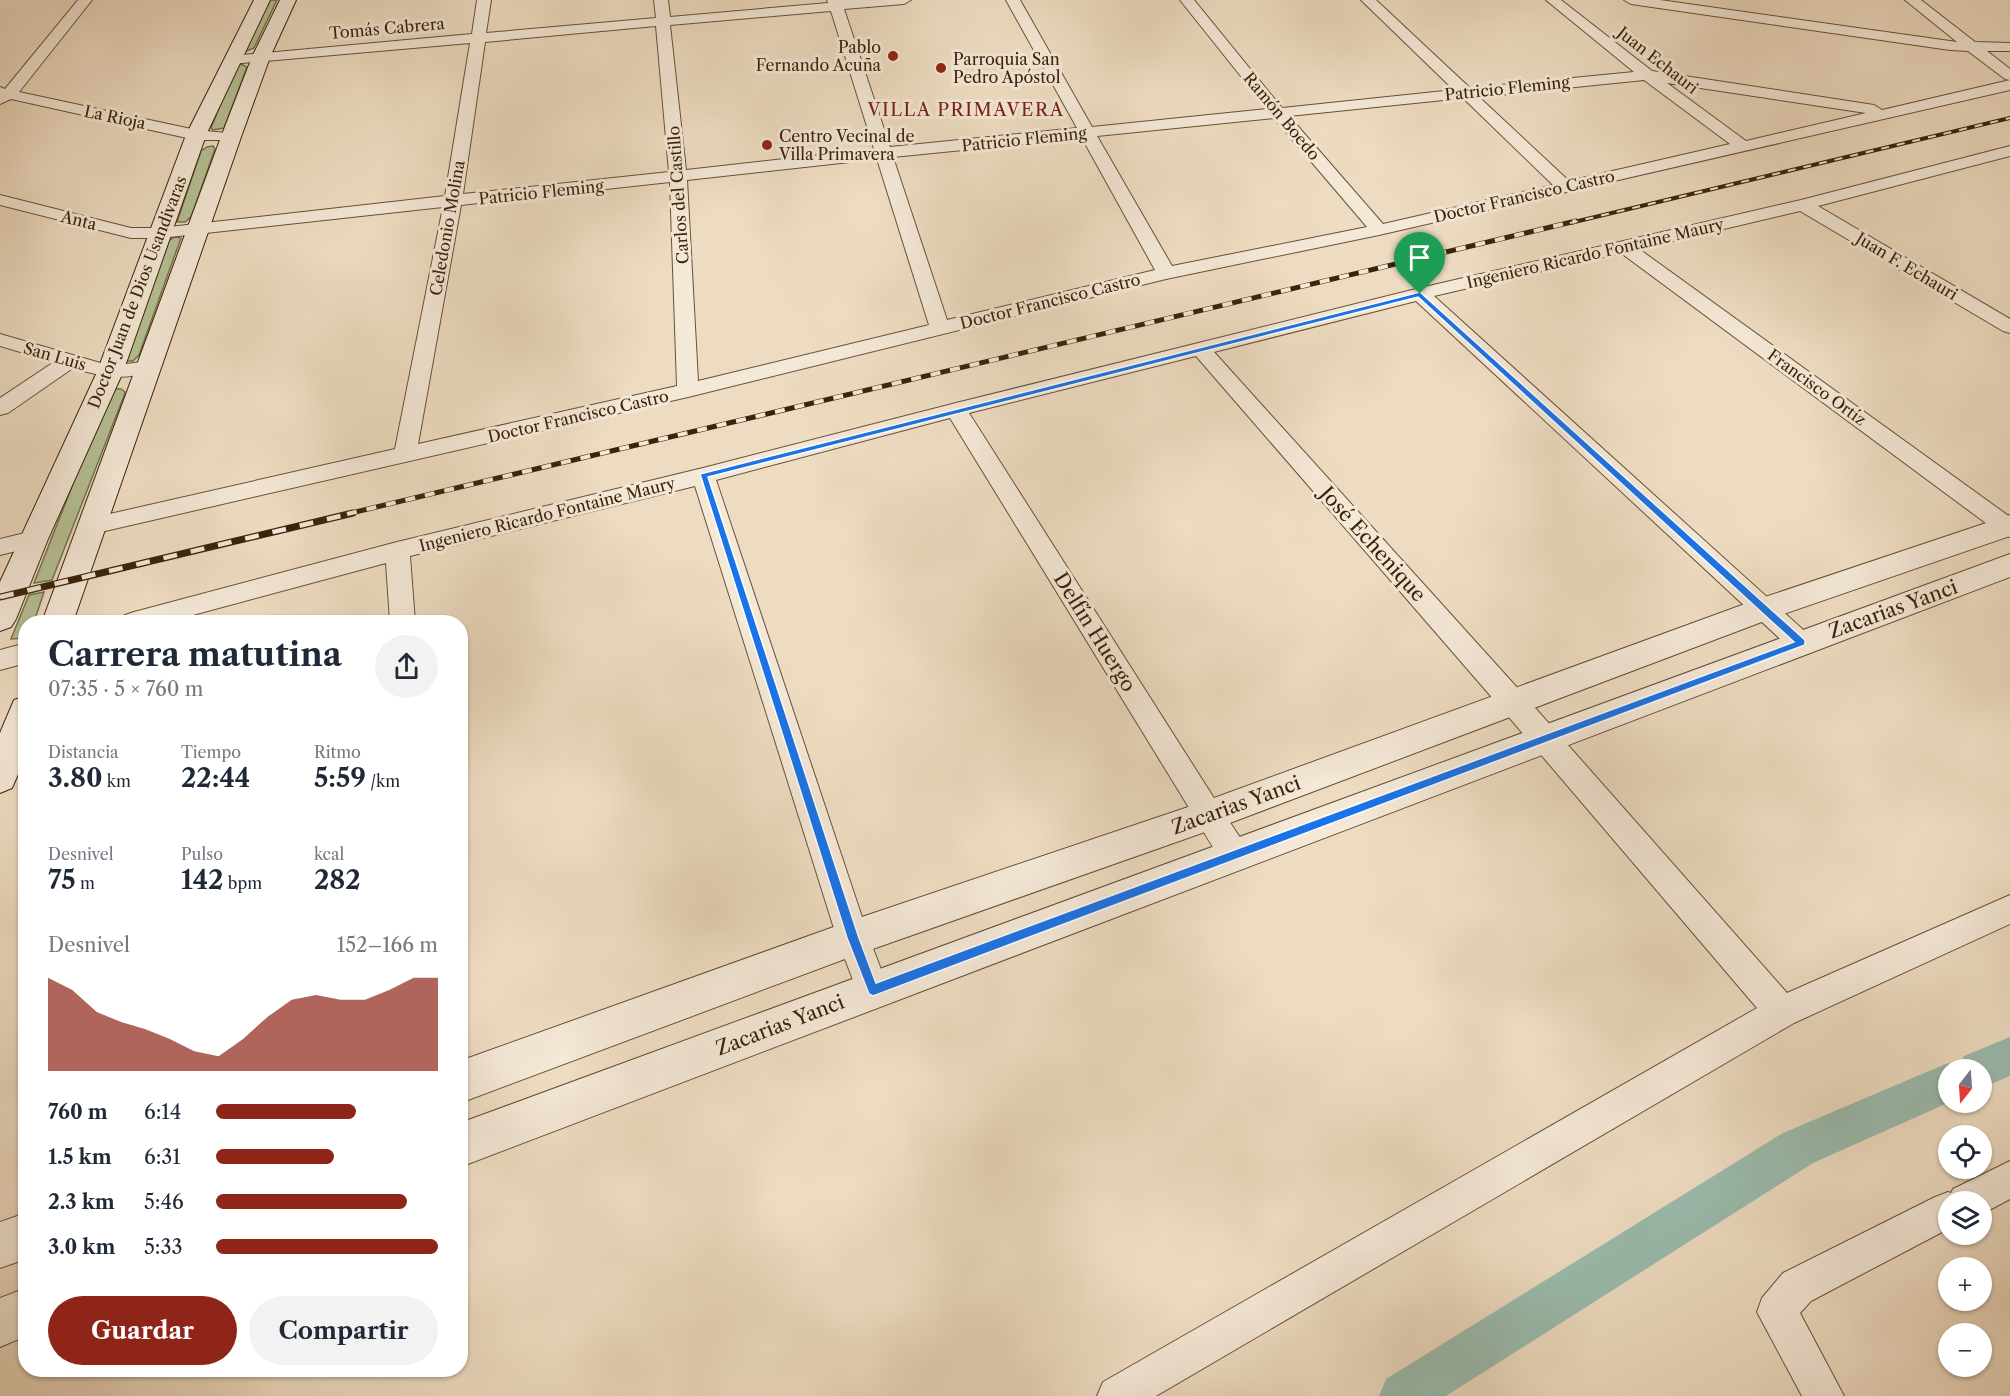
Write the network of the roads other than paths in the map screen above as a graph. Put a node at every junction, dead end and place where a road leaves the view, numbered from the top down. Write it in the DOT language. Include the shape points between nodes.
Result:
graph roads {
  1 [pos="85,0"];
  2 [pos="262,0"];
  3 [pos="288,0"];
  4 [pos="484,0"];
  5 [pos="661,0"];
  6 [pos="904,0"];
  7 [pos="1013,0"];
  8 [pos="1186,0"];
  9 [pos="1368,0"];
  10 [pos="1553,0"];
  11 [pos="1631,0"];
  12 [pos="1912,0"];
  13 [pos="835,3"];
  14 [pos="663,22"];
  15 [pos="477,38"];
  16 [pos="1970,47"];
  17 [pos="2010,47"];
  18 [pos="261,57"];
  19 [pos="231,60"];
  20 [pos="1647,75"];
  21 [pos="2010,76"];
  22 [pos="2010,85"];
  23 [pos="1466,92"];
  24 [pos="3,95"];
  25 [pos="1887,112"];
  26 [pos="1278,113"];
  27 [pos="1086,133"];
  28 [pos="196,135"];
  29 [pos="231,137"];
  30 [pos="1743,146"];
  31 [pos="2010,151"];
  32 [pos="884,153"];
  33 [pos="678,177"];
  34 [pos="1564,186"];
  35 [pos="0,200"];
  36 [pos="453,202"];
  37 [pos="1803,205"];
  38 [pos="197,228"];
  39 [pos="1379,230"];
  40 [pos="160,233"];
  41 [pos="1623,246"];
  42 [pos="1166,273"];
  43 [pos="1420,294"];
  44 [pos="2005,320"];
  45 [pos="940,328"];
  46 [pos="0,340"];
  47 [pos="1201,350"];
  48 [pos="71,360"];
  49 [pos="149,367"];
  50 [pos="110,372"];
  51 [pos="688,390"];
  52 [pos="0,408"];
  53 [pos="956,410"];
  54 [pos="405,456"];
  55 [pos="703,476"];
  56 [pos="92,526"];
  57 [pos="2009,527"];
  58 [pos="33,539"];
  59 [pos="0,547"];
  60 [pos="397,551"];
  61 [pos="2010,565"];
  62 [pos="1764,609"];
  63 [pos="60,615"];
  64 [pos="160,615"];
  65 [pos="402,615"];
  66 [pos="0,619"];
  67 [pos="1801,643"];
  68 [pos="18,655"];
  69 [pos="0,660"];
  70 [pos="1512,701"];
  71 [pos="18,730"];
  72 [pos="1544,739"];
  73 [pos="0,778"];
  74 [pos="1209,815"];
  75 [pos="1236,854"];
  76 [pos="2010,909"];
  77 [pos="853,938"];
  78 [pos="873,990"];
  79 [pos="1782,1012"];
  80 [pos="468,1079"];
  81 [pos="468,1142"];
  82 [pos="2010,1179"];
  83 [pos="1987,1191"];
  84 [pos="1938,1215"];
  85 [pos="18,1239"];
  86 [pos="0,1245"];
  87 [pos="18,1315"];
  88 [pos="0,1323"];
  89 [pos="1117,1396"];
  90 [pos="1824,1396"];
  1 -- 24 [label="street"];
  2 -- 19 [label="main road, Doctor Juan de Dios Usandivaras"];
  3 -- 18 [label="main road, Doctor Juan de Dios Usandivaras"];
  4 -- 15 [label="street, Celedonio Molina"];
  5 -- 14 [label="street, Carlos del Castillo"];
  6 -- 13 [label="street, Tomás Cabrera"];
  7 -- 27 [label="street"];
  8 -- 26 [label="street, Ramón Boedo"];
  9 -- 23 [label="street"];
  10 -- 20 [label="street, Juan Echauri"];
  11 -- 16 [label="street"];
  12 -- 16 [label="street"];
  13 -- 14 [label="street, Tomás Cabrera"];
  13 -- 32 [label="street"];
  14 -- 15 [label="street, Tomás Cabrera"];
  14 -- 33 [label="street, Carlos del Castillo"];
  15 -- 18 [label="street, Tomás Cabrera"];
  15 -- 36 [label="street, Celedonio Molina"];
  16 -- 17 [label="street"];
  16 -- 21 [label="street"];
  18 -- 19 [label="street, Tomás Cabrera"];
  18 -- 29 [label="main road, Doctor Juan de Dios Usandivaras"];
  19 -- 28 [label="main road, Doctor Juan de Dios Usandivaras"];
  20 -- 23 [label="street, Patricio Fleming"];
  20 -- 25 [label="street, Patricio Fleming"];
  20 -- 30 [label="street, Juan Echauri"];
  22 -- 25 [label="street, Doctor Francisco Castro"];
  23 -- 26 [label="street, Patricio Fleming"];
  23 -- 34 [label="street"];
  24 -- 28 [label="street, La Rioja"];
  25 -- 30 [label="street, Doctor Francisco Castro"];
  26 -- 27 [label="street, Patricio Fleming"];
  26 -- 39 [label="street, Ramón Boedo"];
  27 -- 32 [label="street, Patricio Fleming"];
  27 -- 42 [label="street"];
  28 -- 29 [label="street, La Rioja"];
  28 -- 40 [label="main road, Doctor Juan de Dios Usandivaras"];
  29 -- 38 [label="main road, Doctor Juan de Dios Usandivaras"];
  30 -- 34 [label="street, Doctor Francisco Castro"];
  31 -- 37 [label="street, Ingeniero Ricardo Fontaine Maury"];
  32 -- 33 [label="street, Patricio Fleming"];
  32 -- 45 [label="street"];
  33 -- 36 [label="street, Patricio Fleming"];
  33 -- 51 [label="street, Carlos del Castillo"];
  34 -- 39 [label="street, Doctor Francisco Castro"];
  35 -- 40 [label="street, Anta" via="131,232"];
  36 -- 38 [label="street, Patricio Fleming"];
  36 -- 54 [label="street, Celedonio Molina"];
  37 -- 41 [label="street, Ingeniero Ricardo Fontaine Maury"];
  37 -- 44 [label="street, Juan F. Echauri"];
  38 -- 40 [label="street, Patricio Fleming"];
  38 -- 49 [label="main road, Doctor Juan de Dios Usandivaras"];
  39 -- 42 [label="street, Doctor Francisco Castro"];
  40 -- 50 [label="main road, Doctor Juan de Dios Usandivaras"];
  41 -- 43 [label="street, Ingeniero Ricardo Fontaine Maury"];
  41 -- 57 [label="street, Francisco Ortíz"];
  42 -- 45 [label="street, Doctor Francisco Castro"];
  43 -- 47 [label="street, Ingeniero Ricardo Fontaine Maury"];
  43 -- 62 [label="street"];
  45 -- 51 [label="street, Doctor Francisco Castro"];
  46 -- 48 [label="street, San Luis"];
  47 -- 53 [label="street, Ingeniero Ricardo Fontaine Maury"];
  47 -- 70 [label="street, José Echenique"];
  48 -- 50 [label="street, San Luis"];
  48 -- 52 [label="street"];
  49 -- 50 [label="street"];
  49 -- 56 [label="main road, Doctor Juan de Dios Usandivaras"];
  50 -- 58 [label="main road, Doctor Juan de Dios Usandivaras"];
  51 -- 54 [label="street, Doctor Francisco Castro"];
  53 -- 55 [label="street, Ingeniero Ricardo Fontaine Maury"];
  53 -- 74 [label="street, Delfín Huergo"];
  54 -- 56 [label="street, Doctor Francisco Castro"];
  55 -- 60 [label="street, Ingeniero Ricardo Fontaine Maury"];
  55 -- 77 [label="street"];
  56 -- 63 [label="main road, Doctor Juan de Dios Usandivaras"];
  57 -- 62 [label="main road, Zacarias Yanci"];
  58 -- 59 [label="street"];
  58 -- 66 [label="main road, Doctor Juan de Dios Usandivaras"];
  60 -- 64 [label="street, Ingeniero Ricardo Fontaine Maury"];
  60 -- 65 [label="street"];
  61 -- 67 [label="main road, Zacarias Yanci"];
  62 -- 67 [label="street"];
  62 -- 70 [label="main road, Zacarias Yanci"];
  67 -- 72 [label="main road, Zacarias Yanci"];
  68 -- 69 [label="street"];
  70 -- 72 [label="street, José Echenique"];
  70 -- 74 [label="main road, Zacarias Yanci"];
  71 -- 73 [label="main road"];
  72 -- 75 [label="main road, Zacarias Yanci"];
  72 -- 79 [label="street, José Echenique"];
  74 -- 75 [label="street, Delfín Huergo"];
  74 -- 77 [label="main road, Zacarias Yanci"];
  75 -- 78 [label="main road, Zacarias Yanci"];
  76 -- 79 [label="street"];
  77 -- 78 [label="street"];
  77 -- 80 [label="main road, Zacarias Yanci"];
  78 -- 81 [label="main road, Zacarias Yanci"];
  79 -- 89 [label="street"];
  82 -- 83 [label="street"];
  84 -- 90 [label="street" via="1797,1287 1776,1312"];
  85 -- 86 [label="main road"];
  87 -- 88 [label="main road"];
}
